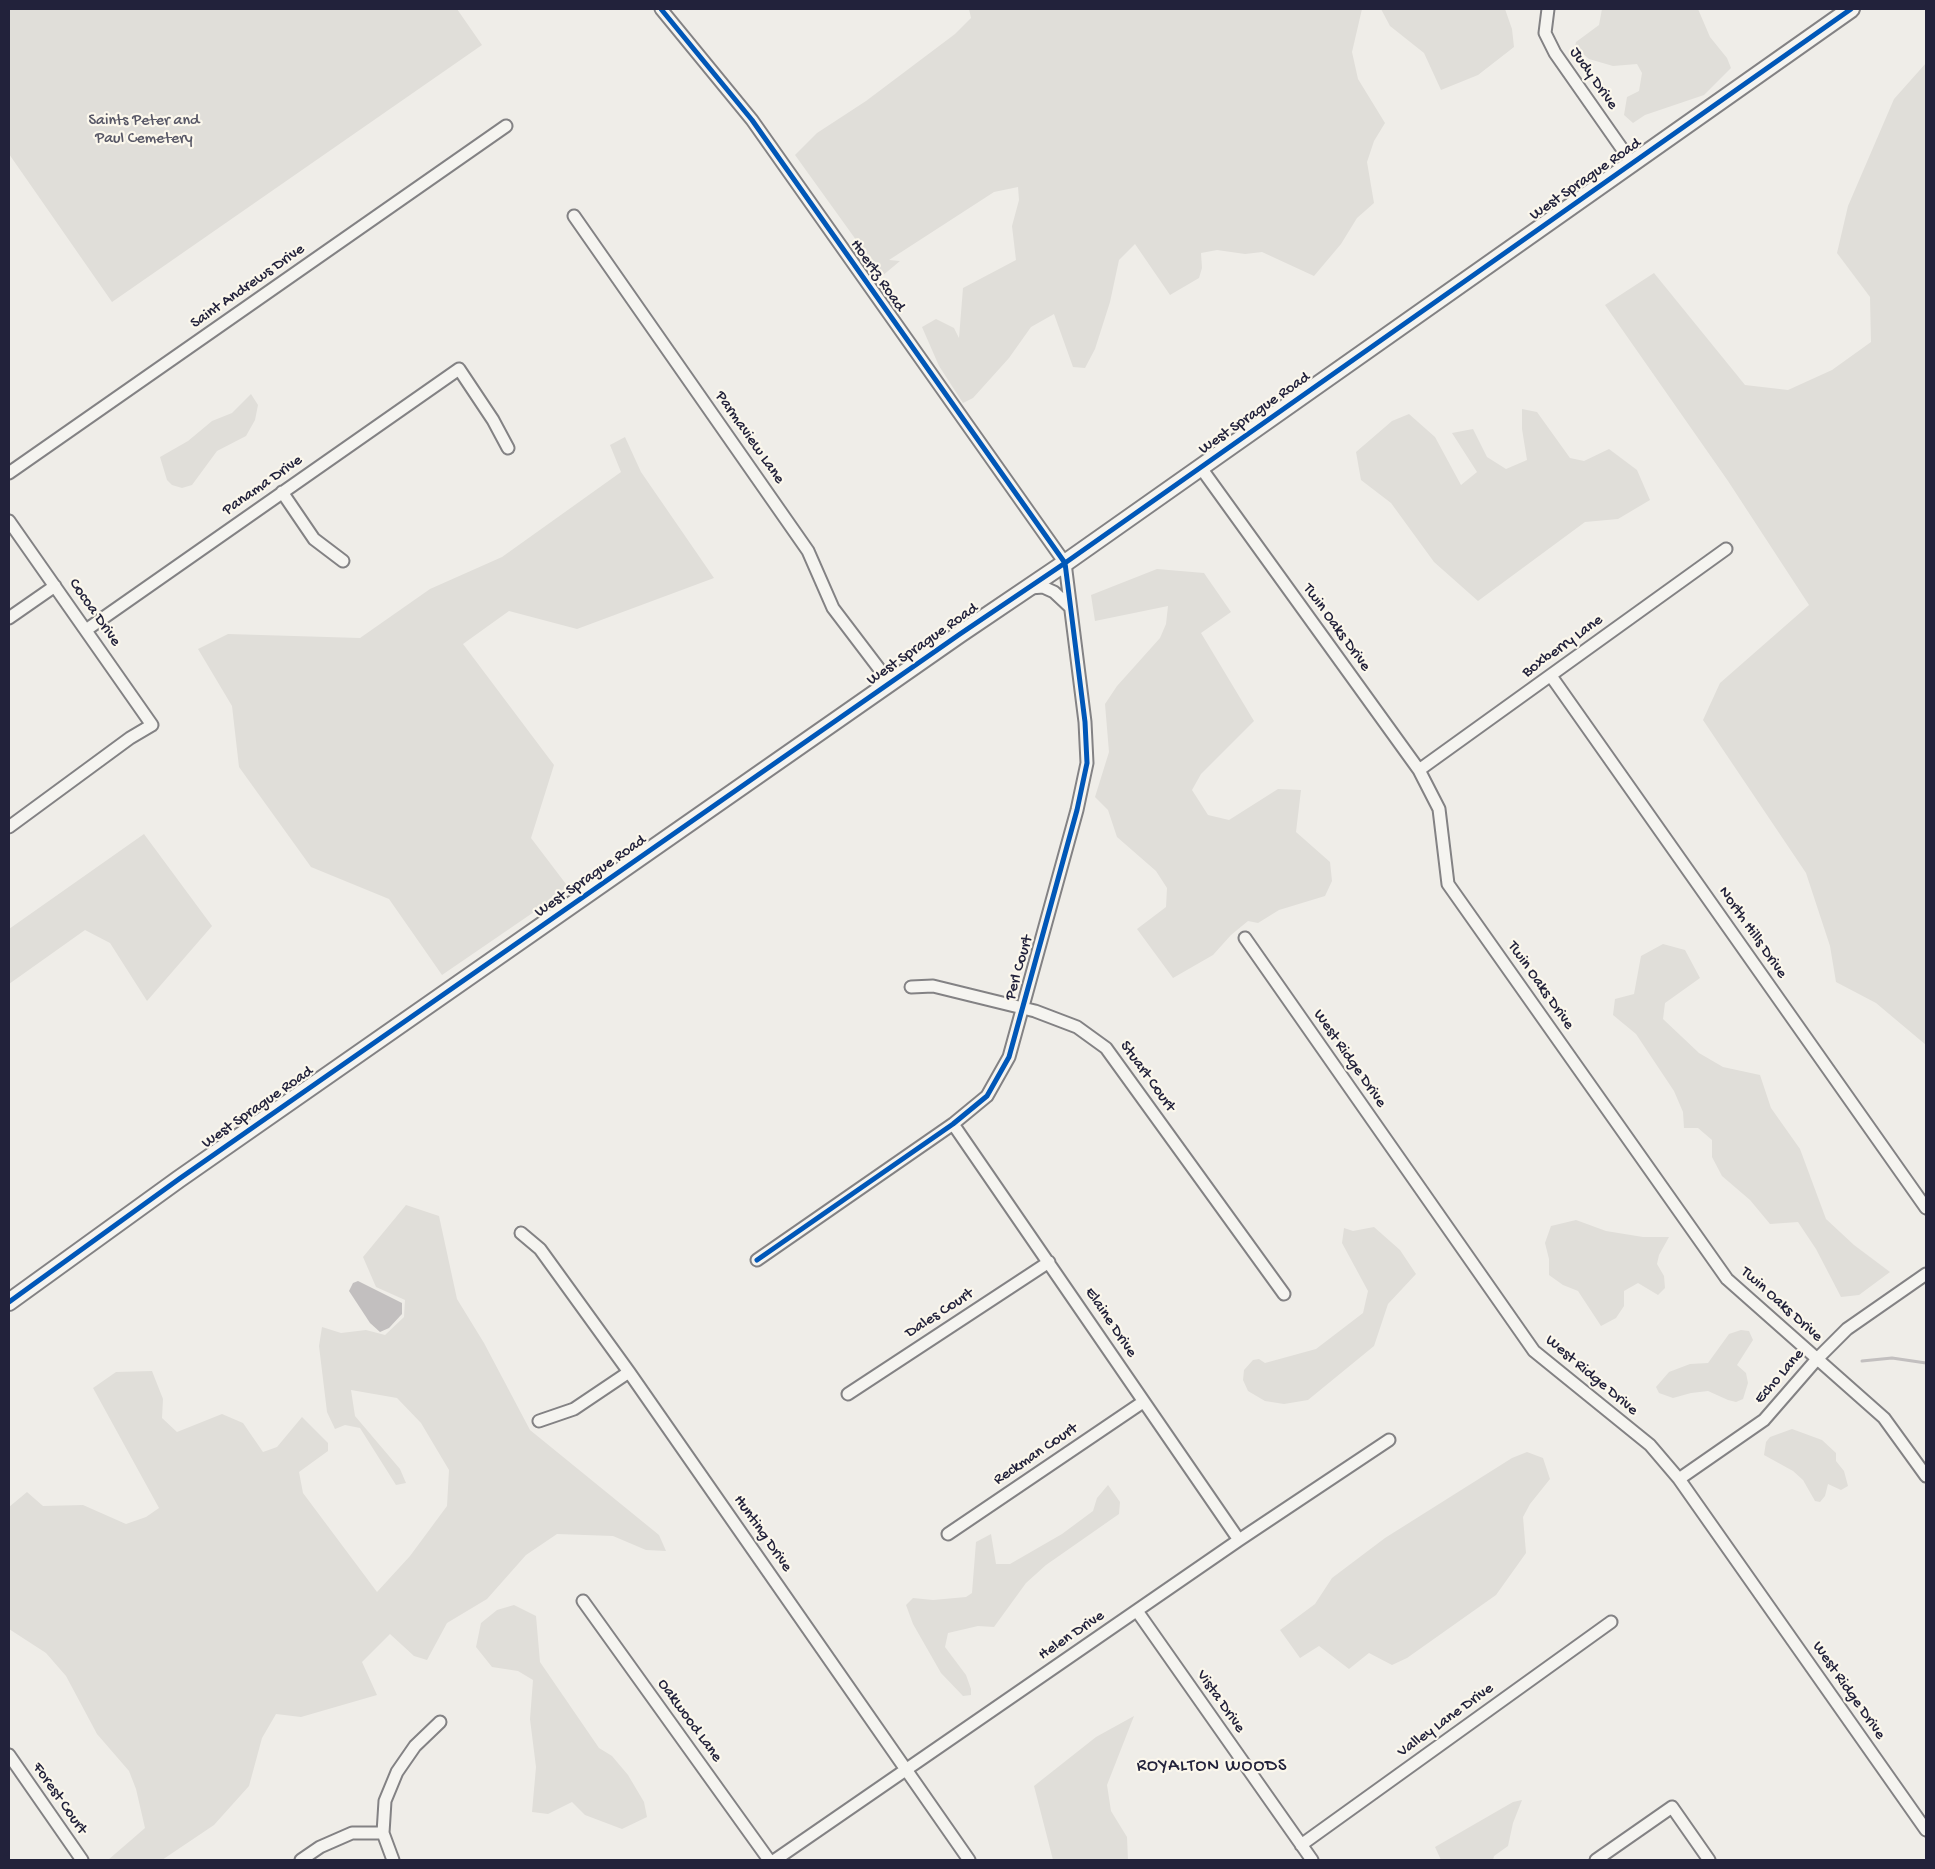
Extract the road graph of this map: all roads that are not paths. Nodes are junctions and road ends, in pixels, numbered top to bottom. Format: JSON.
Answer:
{"nodes":[{"id":1,"x":662,"y":9,"type":"edge"},
{"id":2,"x":1548,"y":9,"type":"edge"},
{"id":3,"x":1851,"y":9,"type":"edge"},
{"id":4,"x":506,"y":126,"type":"dead end"},
{"id":5,"x":1632,"y":163,"type":"junction"},
{"id":6,"x":574,"y":216,"type":"dead end"},
{"id":7,"x":508,"y":448,"type":"dead end"},
{"id":8,"x":1201,"y":468,"type":"junction"},
{"id":9,"x":9,"y":473,"type":"edge"},
{"id":10,"x":282,"y":492,"type":"junction"},
{"id":11,"x":9,"y":521,"type":"edge"},
{"id":12,"x":1726,"y":549,"type":"dead end"},
{"id":13,"x":343,"y":561,"type":"dead end"},
{"id":14,"x":1065,"y":564,"type":"junction"},
{"id":15,"x":55,"y":586,"type":"junction"},
{"id":16,"x":1029,"y":588,"type":"junction"},
{"id":17,"x":1070,"y":607,"type":"junction"},
{"id":18,"x":9,"y":618,"type":"edge"},
{"id":19,"x":86,"y":630,"type":"junction"},
{"id":20,"x":1552,"y":676,"type":"junction"},
{"id":21,"x":890,"y":683,"type":"junction"},
{"id":22,"x":1419,"y":770,"type":"junction"},
{"id":23,"x":9,"y":827,"type":"edge"},
{"id":24,"x":1245,"y":938,"type":"dead end"},
{"id":25,"x":911,"y":987,"type":"dead end"},
{"id":26,"x":1022,"y":1007,"type":"junction"},
{"id":27,"x":953,"y":1124,"type":"junction"},
{"id":28,"x":1926,"y":1208,"type":"edge"},
{"id":29,"x":521,"y":1233,"type":"dead end"},
{"id":30,"x":757,"y":1260,"type":"dead end"},
{"id":31,"x":1049,"y":1262,"type":"junction"},
{"id":32,"x":1926,"y":1274,"type":"edge"},
{"id":33,"x":1284,"y":1294,"type":"dead end"},
{"id":34,"x":9,"y":1302,"type":"edge"},
{"id":35,"x":1817,"y":1359,"type":"junction"},
{"id":36,"x":629,"y":1372,"type":"junction"},
{"id":37,"x":848,"y":1394,"type":"dead end"},
{"id":38,"x":1143,"y":1402,"type":"junction"},
{"id":39,"x":539,"y":1421,"type":"dead end"},
{"id":40,"x":1388,"y":1440,"type":"dead end"},
{"id":41,"x":1926,"y":1476,"type":"edge"},
{"id":42,"x":1679,"y":1479,"type":"junction"},
{"id":43,"x":948,"y":1534,"type":"dead end"},
{"id":44,"x":1239,"y":1540,"type":"junction"},
{"id":45,"x":583,"y":1602,"type":"dead end"},
{"id":46,"x":1137,"y":1611,"type":"junction"},
{"id":47,"x":1611,"y":1622,"type":"dead end"},
{"id":48,"x":440,"y":1722,"type":"dead end"},
{"id":49,"x":9,"y":1755,"type":"edge"},
{"id":50,"x":906,"y":1770,"type":"junction"},
{"id":51,"x":1926,"y":1830,"type":"edge"},
{"id":52,"x":383,"y":1833,"type":"junction"},
{"id":53,"x":1301,"y":1845,"type":"junction"},
{"id":54,"x":82,"y":1860,"type":"edge"},
{"id":55,"x":301,"y":1860,"type":"edge"},
{"id":56,"x":393,"y":1860,"type":"edge"},
{"id":57,"x":769,"y":1860,"type":"edge"},
{"id":58,"x":775,"y":1860,"type":"edge"},
{"id":59,"x":969,"y":1860,"type":"edge"},
{"id":60,"x":1312,"y":1860,"type":"edge"},
{"id":61,"x":1596,"y":1860,"type":"edge"},
{"id":62,"x":1709,"y":1860,"type":"edge"}],
"edges":[{"from":1,"to":14,"type":"street","name":"Hoertz Road"},
{"from":2,"to":5,"type":"street","name":"Judy Drive"},
{"from":3,"to":5,"type":"street","name":"West Sprague Road"},
{"from":4,"to":9,"type":"street","name":"Saint Andrews Drive"},
{"from":5,"to":8,"type":"street","name":"West Sprague Road"},
{"from":6,"to":21,"type":"street","name":"Parmaview Lane"},
{"from":7,"to":10,"type":"street","name":"Panama Drive"},
{"from":8,"to":14,"type":"street","name":"West Sprague Road"},
{"from":8,"to":22,"type":"street","name":"Twin Oaks Drive"},
{"from":10,"to":13,"type":"street"},
{"from":10,"to":19,"type":"street","name":"Panama Drive"},
{"from":11,"to":15,"type":"street","name":"Cocoa Drive"},
{"from":12,"to":20,"type":"street","name":"Boxberry Lane"},
{"from":14,"to":16,"type":"street","name":"West Sprague Road"},
{"from":14,"to":17,"type":"street","name":"Perl Court"},
{"from":15,"to":18,"type":"street"},
{"from":15,"to":19,"type":"street","name":"Cocoa Drive"},
{"from":16,"to":17,"type":"street"},
{"from":16,"to":21,"type":"street","name":"West Sprague Road"},
{"from":17,"to":26,"type":"street","name":"Perl Court"},
{"from":19,"to":23,"type":"street","name":"Cocoa Drive"},
{"from":20,"to":22,"type":"street","name":"Boxberry Lane"},
{"from":20,"to":28,"type":"street","name":"North Hills Drive"},
{"from":21,"to":34,"type":"street","name":"West Sprague Road"},
{"from":22,"to":35,"type":"street","name":"Twin Oaks Drive"},
{"from":24,"to":42,"type":"street","name":"West Ridge Drive"},
{"from":25,"to":26,"type":"street","name":"Stuart Court"},
{"from":26,"to":27,"type":"street","name":"Perl Court"},
{"from":26,"to":33,"type":"street","name":"Stuart Court"},
{"from":27,"to":30,"type":"street","name":"Perl Court"},
{"from":27,"to":31,"type":"street","name":"Elaine Drive"},
{"from":29,"to":36,"type":"street","name":"Hunting Drive"},
{"from":31,"to":37,"type":"street","name":"Dales Court"},
{"from":31,"to":38,"type":"street","name":"Elaine Drive"},
{"from":32,"to":35,"type":"street","name":"Echo Lane"},
{"from":35,"to":41,"type":"street","name":"Twin Oaks Drive"},
{"from":35,"to":42,"type":"street","name":"Echo Lane"},
{"from":36,"to":39,"type":"street"},
{"from":36,"to":50,"type":"street","name":"Hunting Drive"},
{"from":38,"to":43,"type":"street","name":"Reckman Court"},
{"from":38,"to":44,"type":"street","name":"Elaine Drive"},
{"from":40,"to":44,"type":"street","name":"Helen Drive"},
{"from":42,"to":51,"type":"street","name":"West Ridge Drive"},
{"from":44,"to":46,"type":"street","name":"Helen Drive"},
{"from":45,"to":57,"type":"street","name":"Oakwood Lane"},
{"from":46,"to":50,"type":"street","name":"Helen Drive"},
{"from":46,"to":53,"type":"street","name":"Vista Drive"},
{"from":47,"to":53,"type":"street","name":"Valley Lane Drive"},
{"from":48,"to":52,"type":"street"},
{"from":49,"to":54,"type":"street","name":"Forest Court"},
{"from":50,"to":58,"type":"street","name":"Helen Drive"},
{"from":50,"to":59,"type":"street","name":"Hunting Drive"},
{"from":52,"to":55,"type":"street"},
{"from":52,"to":56,"type":"street"},
{"from":53,"to":60,"type":"street","name":"Vista Drive"},
{"from":61,"to":62,"type":"street"}]}
